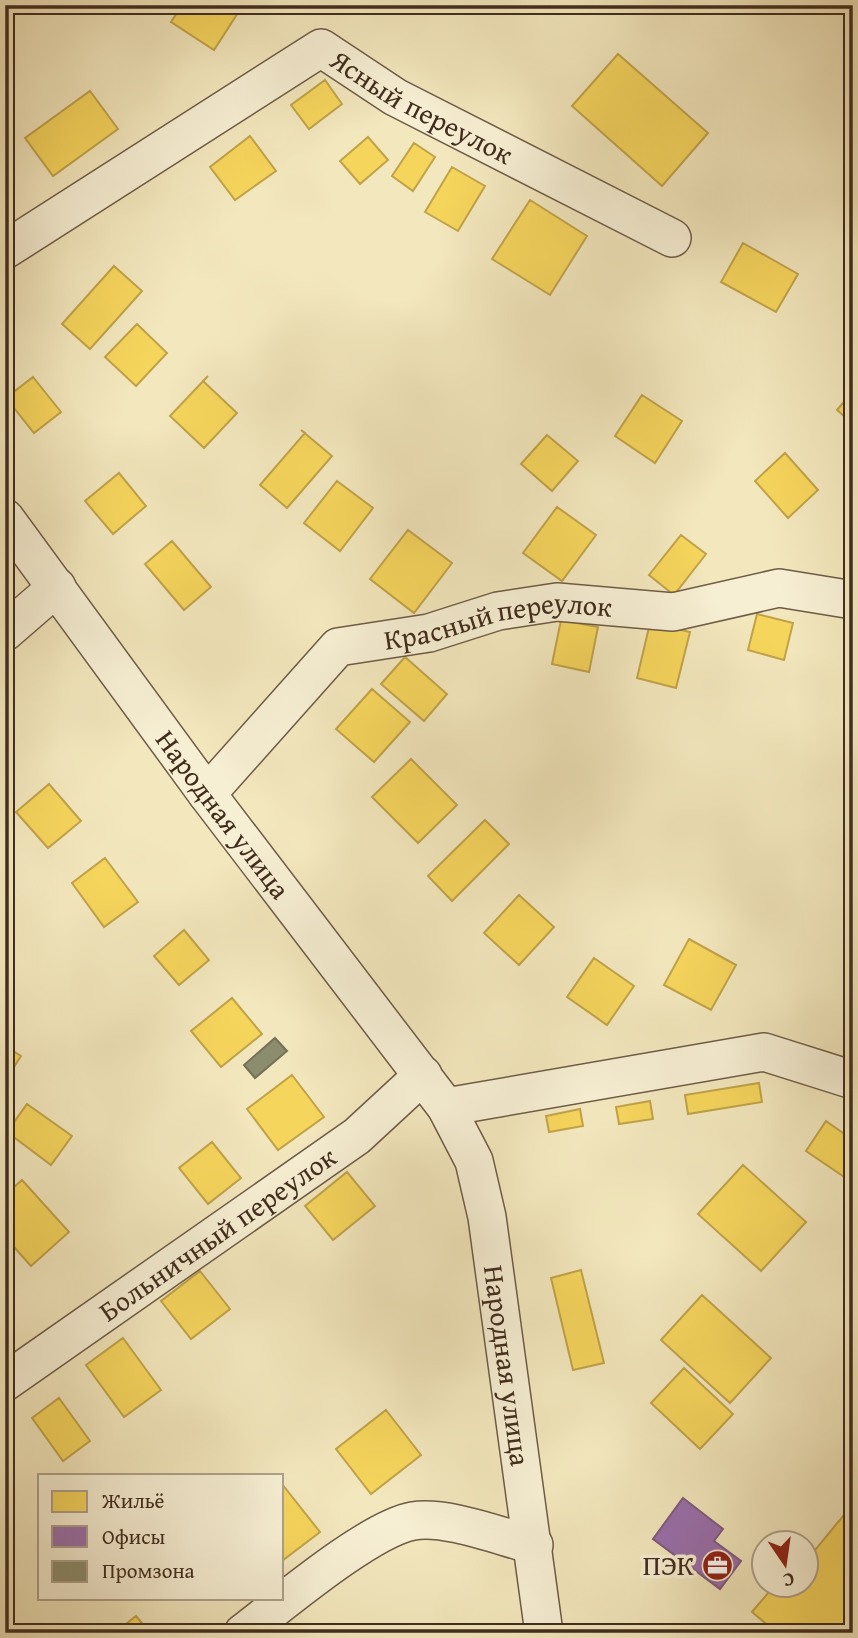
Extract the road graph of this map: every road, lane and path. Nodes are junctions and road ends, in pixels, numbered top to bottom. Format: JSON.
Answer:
{"nodes":[{"id":1,"x":672,"y":238,"type":"dead end"},
{"id":2,"x":5,"y":250,"type":"edge"},
{"id":3,"x":5,"y":518,"type":"edge"},
{"id":4,"x":57,"y":587,"type":"junction"},
{"id":5,"x":853,"y":600,"type":"edge"},
{"id":6,"x":5,"y":632,"type":"edge"},
{"id":7,"x":206,"y":794,"type":"junction"},
{"id":8,"x":423,"y":1076,"type":"junction"},
{"id":9,"x":853,"y":1080,"type":"edge"},
{"id":10,"x":446,"y":1107,"type":"junction"},
{"id":11,"x":5,"y":1382,"type":"edge"},
{"id":12,"x":534,"y":1545,"type":"junction"},
{"id":13,"x":243,"y":1633,"type":"edge"},
{"id":14,"x":544,"y":1633,"type":"edge"}],
"edges":[{"from":1,"to":2,"type":"street","name":"Ясный переулок"},
{"from":3,"to":4,"type":"street","name":"Народная улица"},
{"from":4,"to":6,"type":"street"},
{"from":4,"to":7,"type":"street","name":"Народная улица"},
{"from":5,"to":7,"type":"street","name":"Красный переулок"},
{"from":7,"to":8,"type":"street","name":"Народная улица"},
{"from":8,"to":10,"type":"street","name":"Народная улица"},
{"from":8,"to":11,"type":"street","name":"Больничный переулок"},
{"from":9,"to":10,"type":"street"},
{"from":10,"to":12,"type":"street","name":"Народная улица"},
{"from":12,"to":13,"type":"street"},
{"from":12,"to":14,"type":"street","name":"Народная улица"}]}
